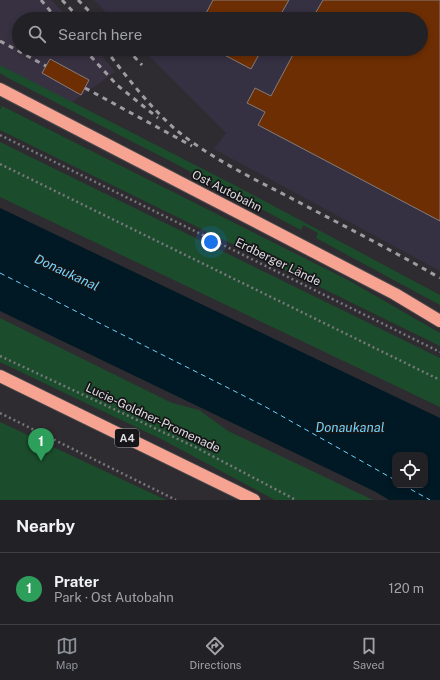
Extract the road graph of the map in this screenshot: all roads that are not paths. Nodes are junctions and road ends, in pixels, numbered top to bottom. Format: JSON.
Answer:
{"nodes":[{"id":1,"x":0,"y":80,"type":"edge"},
{"id":2,"x":0,"y":89,"type":"edge"},
{"id":3,"x":47,"y":112,"type":"junction"},
{"id":4,"x":440,"y":321,"type":"edge"},
{"id":5,"x":0,"y":376,"type":"edge"},
{"id":6,"x":254,"y":500,"type":"edge"}],
"edges":[{"from":1,"to":3,"type":"highway"},
{"from":2,"to":3,"type":"highway","name":"Ost Autobahn"},
{"from":3,"to":4,"type":"highway","name":"Ost Autobahn"},
{"from":5,"to":6,"type":"highway","number":"A4"}]}
